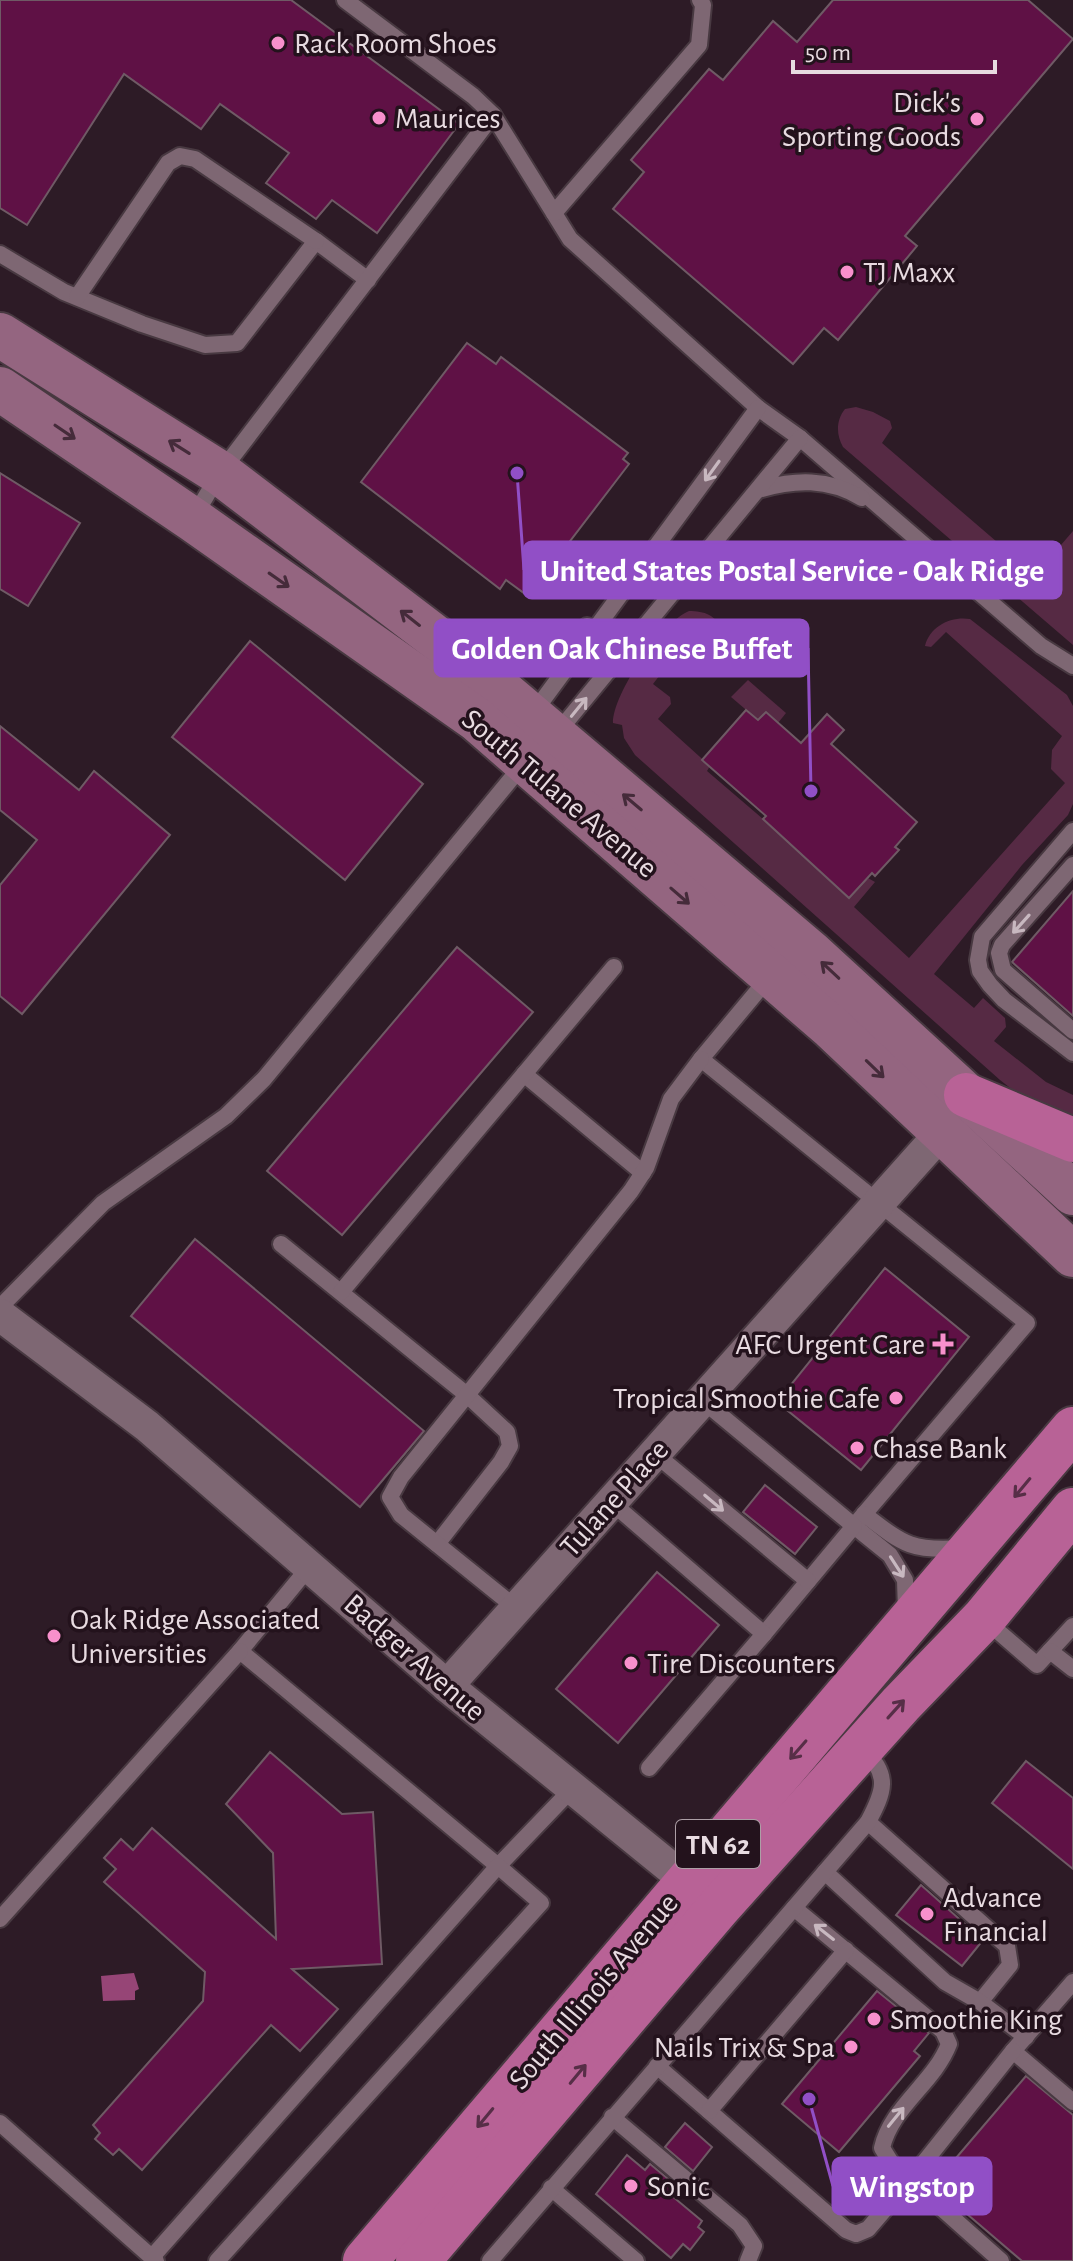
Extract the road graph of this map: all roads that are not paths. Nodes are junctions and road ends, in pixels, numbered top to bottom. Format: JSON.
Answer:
{"nodes":[{"id":1,"x":345,"y":0,"type":"edge"},
{"id":2,"x":700,"y":0,"type":"edge"},
{"id":3,"x":493,"y":115,"type":"junction"},
{"id":4,"x":554,"y":213,"type":"junction"},
{"id":5,"x":316,"y":241,"type":"junction"},
{"id":6,"x":0,"y":254,"type":"edge"},
{"id":7,"x":368,"y":280,"type":"junction"},
{"id":8,"x":77,"y":297,"type":"junction"},
{"id":9,"x":0,"y":335,"type":"edge"},
{"id":10,"x":0,"y":389,"type":"edge"},
{"id":11,"x":758,"y":408,"type":"junction"},
{"id":12,"x":800,"y":438,"type":"junction"},
{"id":13,"x":220,"y":473,"type":"junction"},
{"id":14,"x":756,"y":491,"type":"junction"},
{"id":15,"x":887,"y":513,"type":"junction"},
{"id":16,"x":192,"y":519,"type":"junction"},
{"id":17,"x":627,"y":585,"type":"junction"},
{"id":18,"x":446,"y":645,"type":"junction"},
{"id":19,"x":1073,"y":666,"type":"edge"},
{"id":20,"x":535,"y":742,"type":"junction"},
{"id":21,"x":1073,"y":831,"type":"edge"},
{"id":22,"x":1073,"y":865,"type":"edge"},
{"id":23,"x":614,"y":967,"type":"dead end"},
{"id":24,"x":771,"y":975,"type":"junction"},
{"id":25,"x":1073,"y":1031,"type":"edge"},
{"id":26,"x":1073,"y":1053,"type":"edge"},
{"id":27,"x":701,"y":1059,"type":"junction"},
{"id":28,"x":524,"y":1074,"type":"junction"},
{"id":29,"x":966,"y":1095,"type":"junction"},
{"id":30,"x":942,"y":1132,"type":"junction"},
{"id":31,"x":1073,"y":1140,"type":"edge"},
{"id":32,"x":643,"y":1173,"type":"junction"},
{"id":33,"x":1073,"y":1193,"type":"edge"},
{"id":34,"x":878,"y":1203,"type":"junction"},
{"id":35,"x":281,"y":1244,"type":"dead end"},
{"id":36,"x":1073,"y":1255,"type":"edge"},
{"id":37,"x":341,"y":1292,"type":"junction"},
{"id":38,"x":0,"y":1307,"type":"edge"},
{"id":39,"x":0,"y":1315,"type":"edge"},
{"id":40,"x":467,"y":1395,"type":"junction"},
{"id":41,"x":702,"y":1400,"type":"junction"},
{"id":42,"x":1073,"y":1429,"type":"edge"},
{"id":43,"x":654,"y":1453,"type":"junction"},
{"id":44,"x":611,"y":1502,"type":"junction"},
{"id":45,"x":1073,"y":1510,"type":"edge"},
{"id":46,"x":859,"y":1520,"type":"junction"},
{"id":47,"x":1073,"y":1521,"type":"edge"},
{"id":48,"x":437,"y":1544,"type":"junction"},
{"id":49,"x":972,"y":1547,"type":"junction"},
{"id":50,"x":1034,"y":1556,"type":"junction"},
{"id":51,"x":310,"y":1566,"type":"junction"},
{"id":52,"x":808,"y":1581,"type":"junction"},
{"id":53,"x":516,"y":1608,"type":"junction"},
{"id":54,"x":984,"y":1618,"type":"junction"},
{"id":55,"x":906,"y":1624,"type":"junction"},
{"id":56,"x":1073,"y":1626,"type":"edge"},
{"id":57,"x":764,"y":1634,"type":"junction"},
{"id":58,"x":240,"y":1651,"type":"junction"},
{"id":59,"x":1050,"y":1651,"type":"junction"},
{"id":60,"x":1073,"y":1669,"type":"edge"},
{"id":61,"x":447,"y":1686,"type":"junction"},
{"id":62,"x":844,"y":1732,"type":"junction"},
{"id":63,"x":649,"y":1768,"type":"dead end"},
{"id":64,"x":572,"y":1789,"type":"junction"},
{"id":65,"x":868,"y":1822,"type":"junction"},
{"id":66,"x":498,"y":1866,"type":"junction"},
{"id":67,"x":825,"y":1872,"type":"junction"},
{"id":68,"x":703,"y":1894,"type":"junction"},
{"id":69,"x":794,"y":1908,"type":"junction"},
{"id":70,"x":0,"y":1919,"type":"edge"},
{"id":71,"x":846,"y":1950,"type":"junction"},
{"id":72,"x":1069,"y":1994,"type":"edge"},
{"id":73,"x":980,"y":2002,"type":"junction"},
{"id":74,"x":1026,"y":2037,"type":"junction"},
{"id":75,"x":1013,"y":2051,"type":"junction"},
{"id":76,"x":657,"y":2066,"type":"junction"},
{"id":77,"x":1073,"y":2102,"type":"edge"},
{"id":78,"x":709,"y":2111,"type":"junction"},
{"id":79,"x":612,"y":2117,"type":"junction"},
{"id":80,"x":0,"y":2123,"type":"edge"},
{"id":81,"x":910,"y":2180,"type":"junction"},
{"id":82,"x":551,"y":2188,"type":"junction"},
{"id":83,"x":154,"y":2259,"type":"edge"},
{"id":84,"x":217,"y":2261,"type":"edge"},
{"id":85,"x":365,"y":2261,"type":"edge"},
{"id":86,"x":418,"y":2261,"type":"edge"},
{"id":87,"x":490,"y":2261,"type":"edge"},
{"id":88,"x":636,"y":2261,"type":"edge"},
{"id":89,"x":748,"y":2261,"type":"edge"},
{"id":90,"x":1001,"y":2261,"type":"edge"}],
"edges":[{"from":1,"to":3,"type":"lane"},
{"from":2,"to":4,"type":"lane"},
{"from":3,"to":4,"type":"lane"},
{"from":3,"to":7,"type":"lane"},
{"from":4,"to":11,"type":"lane"},
{"from":5,"to":7,"type":"lane"},
{"from":5,"to":8,"type":"lane"},
{"from":5,"to":8,"type":"lane"},
{"from":6,"to":8,"type":"lane"},
{"from":7,"to":13,"type":"lane"},
{"from":13,"to":9,"type":"main road","name":"South Tulane Avenue","one_way":true},
{"from":10,"to":16,"type":"main road","name":"South Tulane Avenue","one_way":true},
{"from":11,"to":12,"type":"lane"},
{"from":11,"to":17,"type":"lane","one_way":true},
{"from":12,"to":14,"type":"lane"},
{"from":12,"to":15,"type":"lane"},
{"from":13,"to":16,"type":"lane"},
{"from":18,"to":13,"type":"main road","name":"South Tulane Avenue","one_way":true},
{"from":14,"to":15,"type":"lane"},
{"from":20,"to":14,"type":"lane","one_way":true},
{"from":15,"to":19,"type":"lane"},
{"from":16,"to":20,"type":"main road","name":"South Tulane Avenue","one_way":true},
{"from":17,"to":18,"type":"lane"},
{"from":17,"to":20,"type":"lane"},
{"from":18,"to":20,"type":"main road","name":"South Tulane Avenue"},
{"from":20,"to":24,"type":"main road","name":"South Tulane Avenue","one_way":true},
{"from":29,"to":20,"type":"main road","name":"South Tulane Avenue","one_way":true},
{"from":20,"to":38,"type":"lane"},
{"from":21,"to":26,"type":"lane"},
{"from":22,"to":25,"type":"lane","one_way":true},
{"from":23,"to":28,"type":"lane"},
{"from":24,"to":27,"type":"lane"},
{"from":24,"to":30,"type":"main road","name":"South Tulane Avenue","one_way":true},
{"from":27,"to":32,"type":"lane"},
{"from":27,"to":34,"type":"lane"},
{"from":28,"to":32,"type":"lane"},
{"from":28,"to":37,"type":"lane"},
{"from":29,"to":31,"type":"highway"},
{"from":29,"to":33,"type":"main road","name":"South Tulane Avenue"},
{"from":30,"to":34,"type":"street","name":"Tulane Place"},
{"from":30,"to":36,"type":"main road","name":"South Tulane Avenue"},
{"from":32,"to":40,"type":"lane"},
{"from":34,"to":41,"type":"street","name":"Tulane Place"},
{"from":34,"to":46,"type":"lane"},
{"from":35,"to":37,"type":"lane"},
{"from":37,"to":40,"type":"lane"},
{"from":39,"to":51,"type":"street","name":"Badger Avenue"},
{"from":40,"to":48,"type":"lane"},
{"from":40,"to":48,"type":"lane"},
{"from":41,"to":43,"type":"street","name":"Tulane Place"},
{"from":41,"to":46,"type":"lane"},
{"from":42,"to":49,"type":"highway","name":"South Illinois Avenue","number":"TN 62","one_way":true},
{"from":43,"to":44,"type":"street","name":"Tulane Place"},
{"from":43,"to":52,"type":"lane","one_way":true},
{"from":44,"to":53,"type":"street","name":"Tulane Place"},
{"from":44,"to":57,"type":"lane"},
{"from":45,"to":50,"type":"highway","name":"South Illinois Avenue","number":"TN 62"},
{"from":46,"to":49,"type":"lane"},
{"from":46,"to":52,"type":"lane"},
{"from":46,"to":55,"type":"lane","one_way":true},
{"from":47,"to":50,"type":"highway"},
{"from":48,"to":53,"type":"lane"},
{"from":49,"to":55,"type":"highway","name":"South Illinois Avenue","number":"TN 62"},
{"from":50,"to":54,"type":"highway","name":"South Illinois Avenue","number":"TN 62"},
{"from":51,"to":58,"type":"lane"},
{"from":51,"to":61,"type":"street","name":"Badger Avenue"},
{"from":52,"to":57,"type":"lane"},
{"from":53,"to":61,"type":"street","name":"Tulane Place"},
{"from":54,"to":59,"type":"lane"},
{"from":62,"to":54,"type":"highway","name":"South Illinois Avenue","number":"TN 62","one_way":true},
{"from":55,"to":62,"type":"highway","name":"South Illinois Avenue","number":"TN 62","one_way":true},
{"from":56,"to":59,"type":"lane"},
{"from":57,"to":63,"type":"lane"},
{"from":58,"to":66,"type":"lane"},
{"from":58,"to":70,"type":"lane"},
{"from":59,"to":60,"type":"lane"},
{"from":61,"to":64,"type":"street","name":"Badger Avenue"},
{"from":62,"to":65,"type":"lane"},
{"from":62,"to":68,"type":"highway","name":"South Illinois Avenue","number":"TN 62"},
{"from":64,"to":66,"type":"lane"},
{"from":64,"to":68,"type":"street","name":"Badger Avenue"},
{"from":65,"to":67,"type":"lane"},
{"from":65,"to":73,"type":"lane"},
{"from":66,"to":83,"type":"lane"},
{"from":66,"to":84,"type":"lane"},
{"from":67,"to":69,"type":"lane"},
{"from":67,"to":73,"type":"lane"},
{"from":68,"to":85,"type":"highway","name":"South Illinois Avenue","number":"TN 62","one_way":true},
{"from":86,"to":68,"type":"highway","name":"South Illinois Avenue","number":"TN 62","one_way":true},
{"from":71,"to":69,"type":"lane","one_way":true},
{"from":69,"to":76,"type":"lane"},
{"from":71,"to":78,"type":"lane"},
{"from":81,"to":71,"type":"lane","one_way":true},
{"from":72,"to":74,"type":"lane"},
{"from":73,"to":74,"type":"lane"},
{"from":74,"to":75,"type":"lane"},
{"from":75,"to":77,"type":"lane"},
{"from":75,"to":81,"type":"lane"},
{"from":76,"to":78,"type":"lane"},
{"from":76,"to":79,"type":"lane"},
{"from":78,"to":81,"type":"lane"},
{"from":79,"to":82,"type":"lane"},
{"from":79,"to":89,"type":"lane"},
{"from":80,"to":83,"type":"lane"},
{"from":81,"to":90,"type":"lane"},
{"from":82,"to":87,"type":"lane"},
{"from":82,"to":88,"type":"lane"}]}
